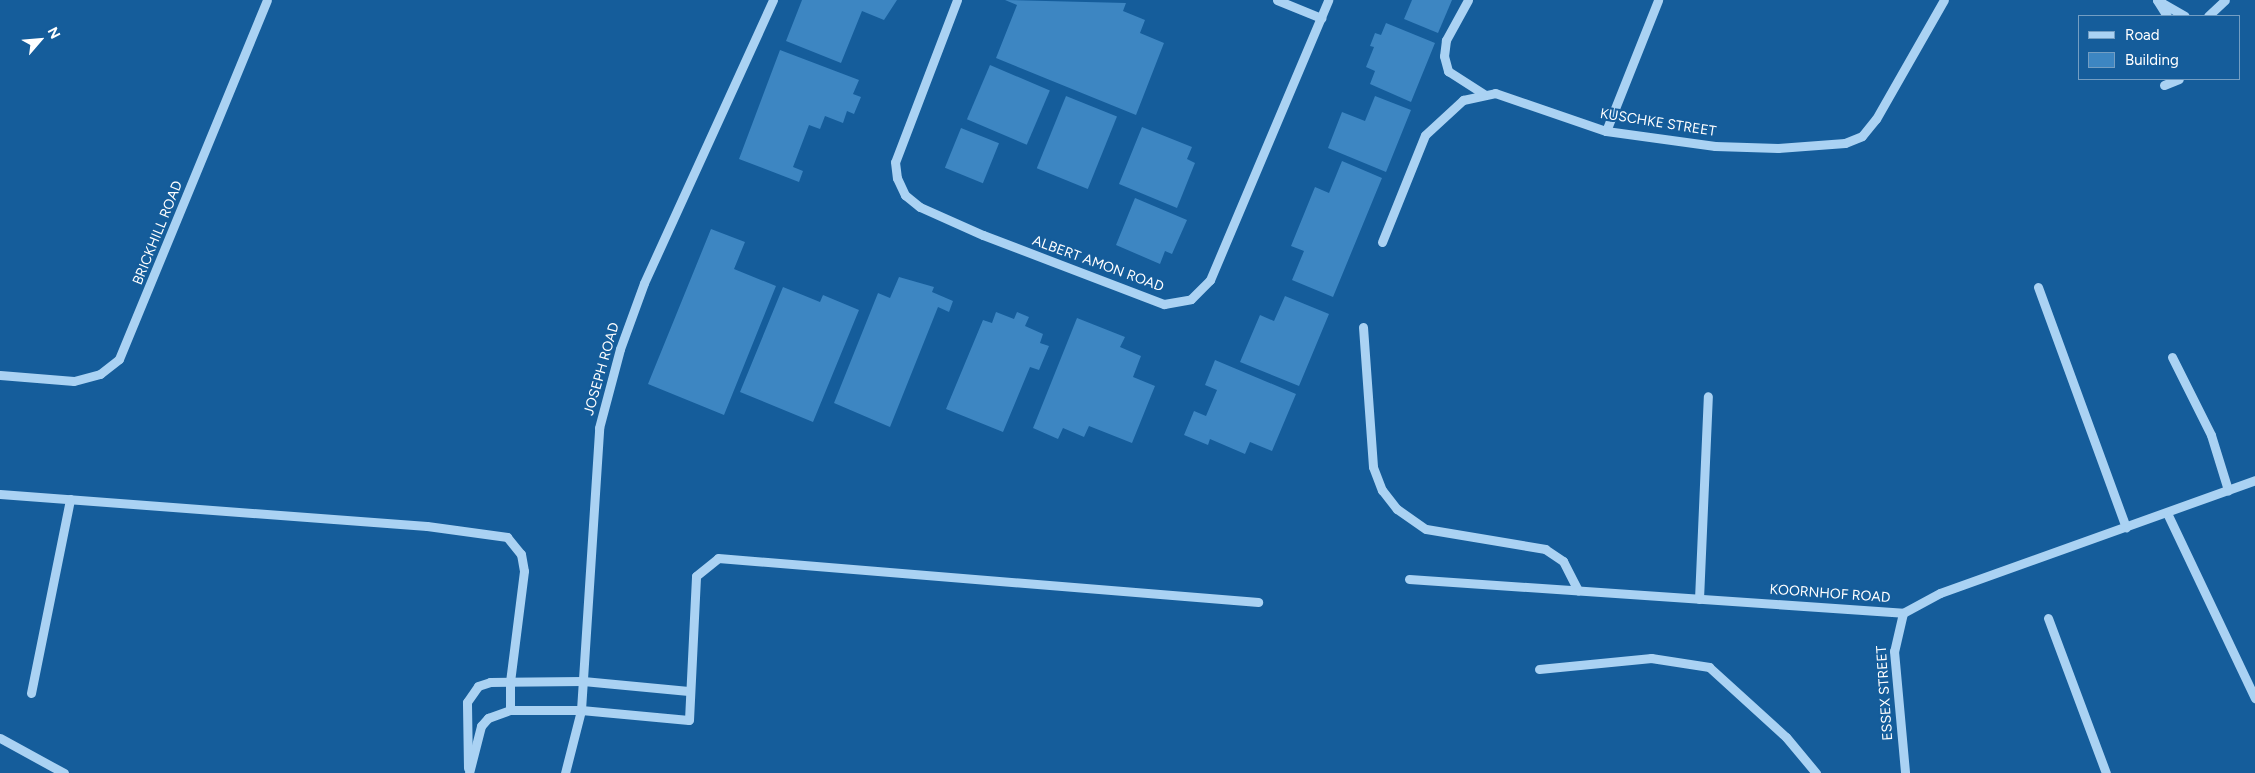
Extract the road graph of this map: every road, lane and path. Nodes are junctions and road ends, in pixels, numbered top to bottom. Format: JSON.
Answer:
{"nodes":[{"id":1,"x":267,"y":0,"type":"edge"},
{"id":2,"x":774,"y":0,"type":"edge"},
{"id":3,"x":957,"y":0,"type":"edge"},
{"id":4,"x":1277,"y":0,"type":"edge"},
{"id":5,"x":1328,"y":0,"type":"edge"},
{"id":6,"x":1468,"y":0,"type":"edge"},
{"id":7,"x":1658,"y":0,"type":"edge"},
{"id":8,"x":1944,"y":0,"type":"edge"},
{"id":9,"x":2157,"y":0,"type":"edge"},
{"id":10,"x":2225,"y":0,"type":"edge"},
{"id":11,"x":2166,"y":15,"type":"edge"},
{"id":12,"x":2184,"y":15,"type":"edge"},
{"id":13,"x":2209,"y":15,"type":"edge"},
{"id":14,"x":1321,"y":18,"type":"junction"},
{"id":15,"x":2176,"y":80,"type":"edge"},
{"id":16,"x":2164,"y":85,"type":"dead end"},
{"id":17,"x":1484,"y":94,"type":"junction"},
{"id":18,"x":1606,"y":131,"type":"junction"},
{"id":19,"x":1382,"y":242,"type":"dead end"},
{"id":20,"x":2038,"y":287,"type":"dead end"},
{"id":21,"x":1363,"y":328,"type":"dead end"},
{"id":22,"x":2172,"y":357,"type":"dead end"},
{"id":23,"x":0,"y":375,"type":"edge"},
{"id":24,"x":1708,"y":396,"type":"dead end"},
{"id":25,"x":2255,"y":480,"type":"edge"},
{"id":26,"x":2228,"y":490,"type":"junction"},
{"id":27,"x":0,"y":494,"type":"edge"},
{"id":28,"x":70,"y":499,"type":"junction"},
{"id":29,"x":2168,"y":513,"type":"junction"},
{"id":30,"x":2126,"y":527,"type":"junction"},
{"id":31,"x":1409,"y":579,"type":"dead end"},
{"id":32,"x":1578,"y":590,"type":"junction"},
{"id":33,"x":1699,"y":599,"type":"junction"},
{"id":34,"x":1258,"y":602,"type":"dead end"},
{"id":35,"x":1903,"y":613,"type":"junction"},
{"id":36,"x":2048,"y":618,"type":"dead end"},
{"id":37,"x":1539,"y":669,"type":"dead end"},
{"id":38,"x":583,"y":681,"type":"junction"},
{"id":39,"x":510,"y":682,"type":"junction"},
{"id":40,"x":689,"y":691,"type":"junction"},
{"id":41,"x":31,"y":693,"type":"dead end"},
{"id":42,"x":2255,"y":698,"type":"edge"},
{"id":43,"x":510,"y":710,"type":"junction"},
{"id":44,"x":581,"y":710,"type":"junction"},
{"id":45,"x":0,"y":738,"type":"edge"},
{"id":46,"x":64,"y":773,"type":"edge"},
{"id":47,"x":468,"y":773,"type":"edge"},
{"id":48,"x":565,"y":773,"type":"edge"},
{"id":49,"x":1816,"y":773,"type":"edge"},
{"id":50,"x":1905,"y":773,"type":"edge"},
{"id":51,"x":2106,"y":773,"type":"edge"}],
"edges":[{"from":1,"to":23,"type":"street","name":"BRICKHILL ROAD"},
{"from":2,"to":38,"type":"street","name":"JOSEPH ROAD"},
{"from":3,"to":14,"type":"street","name":"ALBERT AMON ROAD"},
{"from":4,"to":14,"type":"street"},
{"from":5,"to":14,"type":"street","name":"ALBERT AMON ROAD"},
{"from":6,"to":17,"type":"street"},
{"from":7,"to":18,"type":"street"},
{"from":8,"to":18,"type":"street","name":"KUSCHKE STREET"},
{"from":9,"to":11,"type":"street"},
{"from":9,"to":12,"type":"street"},
{"from":10,"to":13,"type":"street"},
{"from":15,"to":16,"type":"street"},
{"from":17,"to":18,"type":"street","name":"KUSCHKE STREET"},
{"from":17,"to":19,"type":"street"},
{"from":20,"to":30,"type":"street"},
{"from":21,"to":32,"type":"street"},
{"from":22,"to":26,"type":"street"},
{"from":24,"to":33,"type":"street"},
{"from":25,"to":26,"type":"street","name":"KOORNHOF ROAD"},
{"from":26,"to":29,"type":"street","name":"KOORNHOF ROAD"},
{"from":27,"to":28,"type":"street"},
{"from":28,"to":39,"type":"street"},
{"from":28,"to":41,"type":"street"},
{"from":29,"to":30,"type":"street","name":"KOORNHOF ROAD"},
{"from":29,"to":42,"type":"street"},
{"from":30,"to":35,"type":"street","name":"KOORNHOF ROAD"},
{"from":31,"to":32,"type":"street","name":"KOORNHOF ROAD"},
{"from":32,"to":33,"type":"street","name":"KOORNHOF ROAD"},
{"from":33,"to":35,"type":"street","name":"KOORNHOF ROAD"},
{"from":34,"to":40,"type":"street"},
{"from":35,"to":50,"type":"street","name":"ESSEX STREET"},
{"from":36,"to":51,"type":"street"},
{"from":37,"to":49,"type":"street"},
{"from":38,"to":39,"type":"street"},
{"from":38,"to":40,"type":"street"},
{"from":38,"to":44,"type":"street","name":"JOSEPH ROAD"},
{"from":39,"to":43,"type":"street"},
{"from":39,"to":47,"type":"street"},
{"from":40,"to":44,"type":"street"},
{"from":43,"to":44,"type":"street"},
{"from":43,"to":47,"type":"street"},
{"from":44,"to":48,"type":"street","name":"JOSEPH ROAD"},
{"from":45,"to":46,"type":"street"}]}
